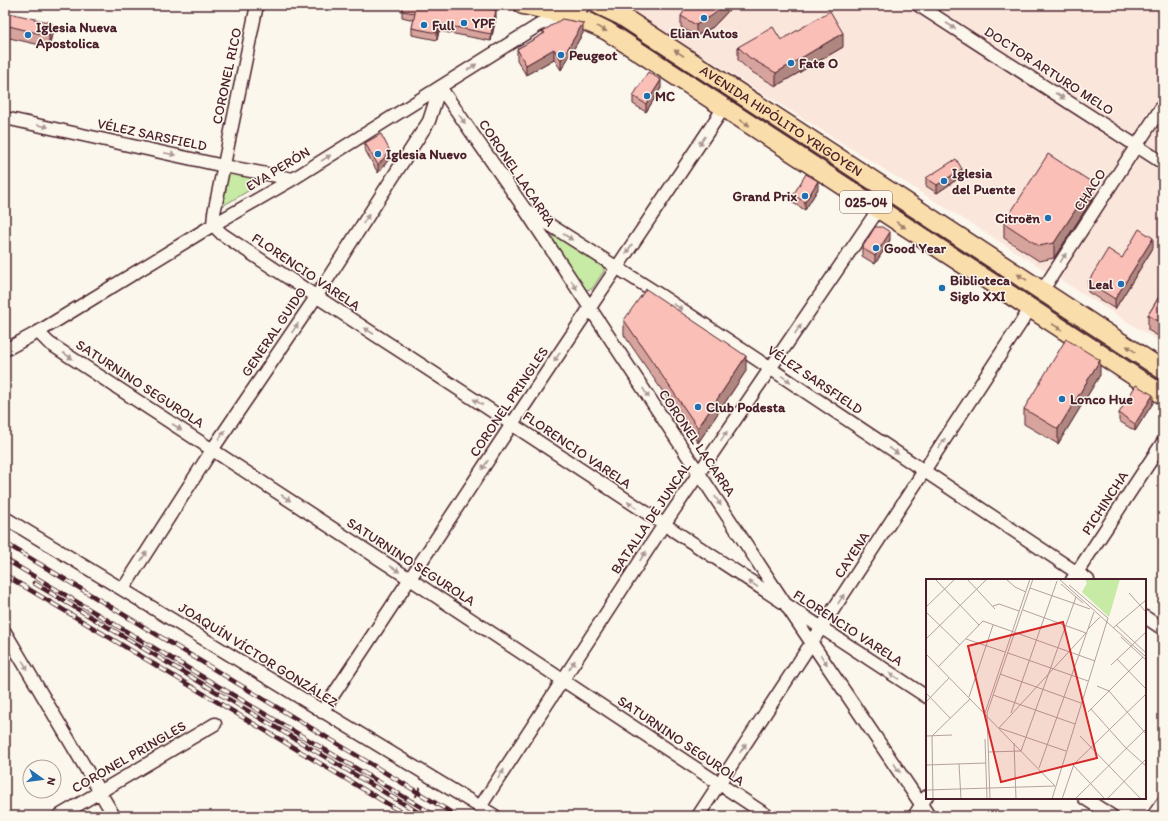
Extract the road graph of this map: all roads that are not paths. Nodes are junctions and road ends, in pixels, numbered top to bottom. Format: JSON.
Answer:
{"nodes":[{"id":1,"x":257,"y":5,"type":"edge"},
{"id":2,"x":522,"y":5,"type":"edge"},
{"id":3,"x":583,"y":5,"type":"edge"},
{"id":4,"x":599,"y":5,"type":"edge"},
{"id":5,"x":918,"y":5,"type":"edge"},
{"id":6,"x":566,"y":14,"type":"junction"},
{"id":7,"x":440,"y":87,"type":"junction"},
{"id":8,"x":1163,"y":105,"type":"edge"},
{"id":9,"x":723,"y":109,"type":"junction"},
{"id":10,"x":5,"y":118,"type":"edge"},
{"id":11,"x":1137,"y":146,"type":"junction"},
{"id":12,"x":1163,"y":163,"type":"edge"},
{"id":13,"x":224,"y":166,"type":"junction"},
{"id":14,"x":293,"y":179,"type":"junction"},
{"id":15,"x":524,"y":208,"type":"junction"},
{"id":16,"x":878,"y":210,"type":"junction"},
{"id":17,"x":213,"y":225,"type":"junction"},
{"id":18,"x":616,"y":267,"type":"junction"},
{"id":19,"x":1042,"y":290,"type":"junction"},
{"id":20,"x":316,"y":297,"type":"junction"},
{"id":21,"x":590,"y":308,"type":"junction"},
{"id":22,"x":1030,"y":309,"type":"junction"},
{"id":23,"x":38,"y":332,"type":"junction"},
{"id":24,"x":5,"y":350,"type":"edge"},
{"id":25,"x":771,"y":368,"type":"junction"},
{"id":26,"x":1163,"y":370,"type":"edge"},
{"id":27,"x":1163,"y":395,"type":"edge"},
{"id":28,"x":512,"y":424,"type":"junction"},
{"id":29,"x":1163,"y":442,"type":"edge"},
{"id":30,"x":212,"y":450,"type":"junction"},
{"id":31,"x":924,"y":470,"type":"junction"},
{"id":32,"x":699,"y":473,"type":"junction"},
{"id":33,"x":5,"y":518,"type":"edge"},
{"id":34,"x":663,"y":526,"type":"junction"},
{"id":35,"x":1074,"y":576,"type":"edge"},
{"id":36,"x":410,"y":579,"type":"junction"},
{"id":37,"x":1084,"y":579,"type":"edge"},
{"id":38,"x":123,"y":589,"type":"junction"},
{"id":39,"x":786,"y":605,"type":"junction"},
{"id":40,"x":1146,"y":618,"type":"edge"},
{"id":41,"x":822,"y":629,"type":"junction"},
{"id":42,"x":1163,"y":629,"type":"edge"},
{"id":43,"x":5,"y":632,"type":"edge"},
{"id":44,"x":812,"y":644,"type":"junction"},
{"id":45,"x":562,"y":680,"type":"junction"},
{"id":46,"x":926,"y":696,"type":"edge"},
{"id":47,"x":322,"y":712,"type":"junction"},
{"id":48,"x":215,"y":724,"type":"dead end"},
{"id":49,"x":719,"y":784,"type":"junction"},
{"id":50,"x":100,"y":792,"type":"junction"},
{"id":51,"x":1086,"y":799,"type":"edge"},
{"id":52,"x":924,"y":800,"type":"edge"},
{"id":53,"x":1163,"y":802,"type":"edge"},
{"id":54,"x":480,"y":807,"type":"junction"},
{"id":55,"x":59,"y":816,"type":"edge"},
{"id":56,"x":114,"y":816,"type":"edge"},
{"id":57,"x":495,"y":816,"type":"edge"},
{"id":58,"x":698,"y":816,"type":"edge"},
{"id":59,"x":768,"y":816,"type":"edge"},
{"id":60,"x":914,"y":816,"type":"edge"},
{"id":61,"x":929,"y":816,"type":"edge"},
{"id":62,"x":1112,"y":816,"type":"edge"},
{"id":63,"x":1153,"y":816,"type":"edge"}],
"edges":[{"from":1,"to":13,"type":"street","name":"CORONEL RICO"},
{"from":2,"to":6,"type":"main road","name":"AVENIDA HIPÓLITO YRIGOYEN","number":"025-04"},
{"from":3,"to":6,"type":"street"},
{"from":19,"to":4,"type":"main road","name":"AVENIDA HIPÓLITO YRIGOYEN","number":"025-04","one_way":true},
{"from":5,"to":11,"type":"street","name":"DOCTOR ARTURO MELO","one_way":true},
{"from":7,"to":6,"type":"street","name":"EVA PERÓN","one_way":true},
{"from":6,"to":9,"type":"main road","name":"AVENIDA HIPÓLITO YRIGOYEN","number":"025-04","one_way":true},
{"from":14,"to":7,"type":"street","name":"EVA PERÓN","one_way":true},
{"from":7,"to":15,"type":"street","name":"CORONEL LACARRA","one_way":true},
{"from":20,"to":7,"type":"street","name":"GENERAL GUIDO","one_way":true},
{"from":8,"to":11,"type":"street","name":"CHACO"},
{"from":9,"to":16,"type":"main road","name":"AVENIDA HIPÓLITO YRIGOYEN","number":"025-04","one_way":true},
{"from":9,"to":18,"type":"street","name":"CORONEL PRINGLES","one_way":true},
{"from":10,"to":13,"type":"street","name":"VÉLEZ SARSFIELD","one_way":true},
{"from":11,"to":12,"type":"street","name":"DOCTOR ARTURO MELO"},
{"from":19,"to":11,"type":"street","name":"CHACO","one_way":true},
{"from":13,"to":14,"type":"street","name":"VÉLEZ SARSFIELD"},
{"from":13,"to":17,"type":"street","name":"CORONEL RICO"},
{"from":14,"to":17,"type":"street","name":"EVA PERÓN"},
{"from":15,"to":18,"type":"street","name":"VÉLEZ SARSFIELD","one_way":true},
{"from":15,"to":21,"type":"street","name":"CORONEL LACARRA","one_way":true},
{"from":16,"to":22,"type":"main road","name":"AVENIDA HIPÓLITO YRIGOYEN","number":"025-04","one_way":true},
{"from":25,"to":16,"type":"street","name":"BATALLA DE JUNCAL","one_way":true},
{"from":17,"to":20,"type":"street","name":"FLORENCIO VARELA"},
{"from":17,"to":23,"type":"street","name":"EVA PERÓN"},
{"from":18,"to":21,"type":"street","name":"CORONEL PRINGLES"},
{"from":18,"to":25,"type":"street","name":"VÉLEZ SARSFIELD","one_way":true},
{"from":26,"to":19,"type":"main road","name":"AVENIDA HIPÓLITO YRIGOYEN","number":"025-04","one_way":true},
{"from":28,"to":20,"type":"street","name":"FLORENCIO VARELA","one_way":true},
{"from":30,"to":20,"type":"street","name":"GENERAL GUIDO","one_way":true},
{"from":21,"to":28,"type":"street","name":"CORONEL PRINGLES","one_way":true},
{"from":21,"to":32,"type":"street","name":"CORONEL LACARRA","one_way":true},
{"from":22,"to":27,"type":"main road","name":"AVENIDA HIPÓLITO YRIGOYEN","number":"025-04","one_way":true},
{"from":31,"to":22,"type":"street","name":"CAYENA","one_way":true},
{"from":23,"to":24,"type":"street","name":"EVA PERÓN"},
{"from":23,"to":30,"type":"street","name":"SATURNINO SEGUROLA","one_way":true},
{"from":25,"to":31,"type":"street","name":"VÉLEZ SARSFIELD","one_way":true},
{"from":32,"to":25,"type":"street","name":"BATALLA DE JUNCAL","one_way":true},
{"from":34,"to":28,"type":"street","name":"FLORENCIO VARELA","one_way":true},
{"from":28,"to":36,"type":"street","name":"CORONEL PRINGLES","one_way":true},
{"from":29,"to":35,"type":"street","name":"PICHINCHA"},
{"from":30,"to":36,"type":"street","name":"SATURNINO SEGUROLA","one_way":true},
{"from":38,"to":30,"type":"street","name":"GENERAL GUIDO","one_way":true},
{"from":31,"to":35,"type":"street","name":"VÉLEZ SARSFIELD"},
{"from":41,"to":31,"type":"street","name":"CAYENA","one_way":true},
{"from":32,"to":34,"type":"street","name":"BATALLA DE JUNCAL"},
{"from":32,"to":39,"type":"street","name":"CORONEL LACARRA","one_way":true},
{"from":33,"to":38,"type":"street","name":"JOAQUÍN VÍCTOR GONZÁLEZ"},
{"from":39,"to":34,"type":"street","name":"FLORENCIO VARELA","one_way":true},
{"from":45,"to":34,"type":"street","name":"BATALLA DE JUNCAL","one_way":true},
{"from":35,"to":37,"type":"street","name":"VÉLEZ SARSFIELD"},
{"from":36,"to":45,"type":"street","name":"SATURNINO SEGUROLA"},
{"from":36,"to":47,"type":"street","name":"CORONEL PRINGLES"},
{"from":38,"to":47,"type":"street","name":"JOAQUÍN VÍCTOR GONZÁLEZ"},
{"from":39,"to":41,"type":"street","name":"FLORENCIO VARELA"},
{"from":39,"to":44,"type":"street","name":"CORONEL LACARRA"},
{"from":40,"to":42,"type":"street"},
{"from":41,"to":44,"type":"street","name":"CAYENA"},
{"from":46,"to":41,"type":"street","name":"FLORENCIO VARELA","one_way":true},
{"from":43,"to":50,"type":"street","one_way":true},
{"from":49,"to":44,"type":"street","name":"CAYENA","one_way":true},
{"from":44,"to":52,"type":"street","name":"CORONEL LACARRA","one_way":true},
{"from":45,"to":49,"type":"street","name":"SATURNINO SEGUROLA"},
{"from":54,"to":45,"type":"street","name":"BATALLA DE JUNCAL","one_way":true},
{"from":47,"to":54,"type":"street","name":"JOAQUÍN VÍCTOR GONZÁLEZ"},
{"from":48,"to":50,"type":"street","name":"CORONEL PRINGLES"},
{"from":49,"to":58,"type":"street","name":"CAYENA"},
{"from":49,"to":59,"type":"street","name":"SATURNINO SEGUROLA"},
{"from":50,"to":55,"type":"street","name":"CORONEL PRINGLES"},
{"from":50,"to":56,"type":"street"},
{"from":51,"to":62,"type":"street"},
{"from":52,"to":60,"type":"street"},
{"from":52,"to":61,"type":"street","name":"CORONEL LACARRA"},
{"from":53,"to":63,"type":"street"},
{"from":54,"to":57,"type":"street","name":"JOAQUÍN VÍCTOR GONZÁLEZ"}]}
